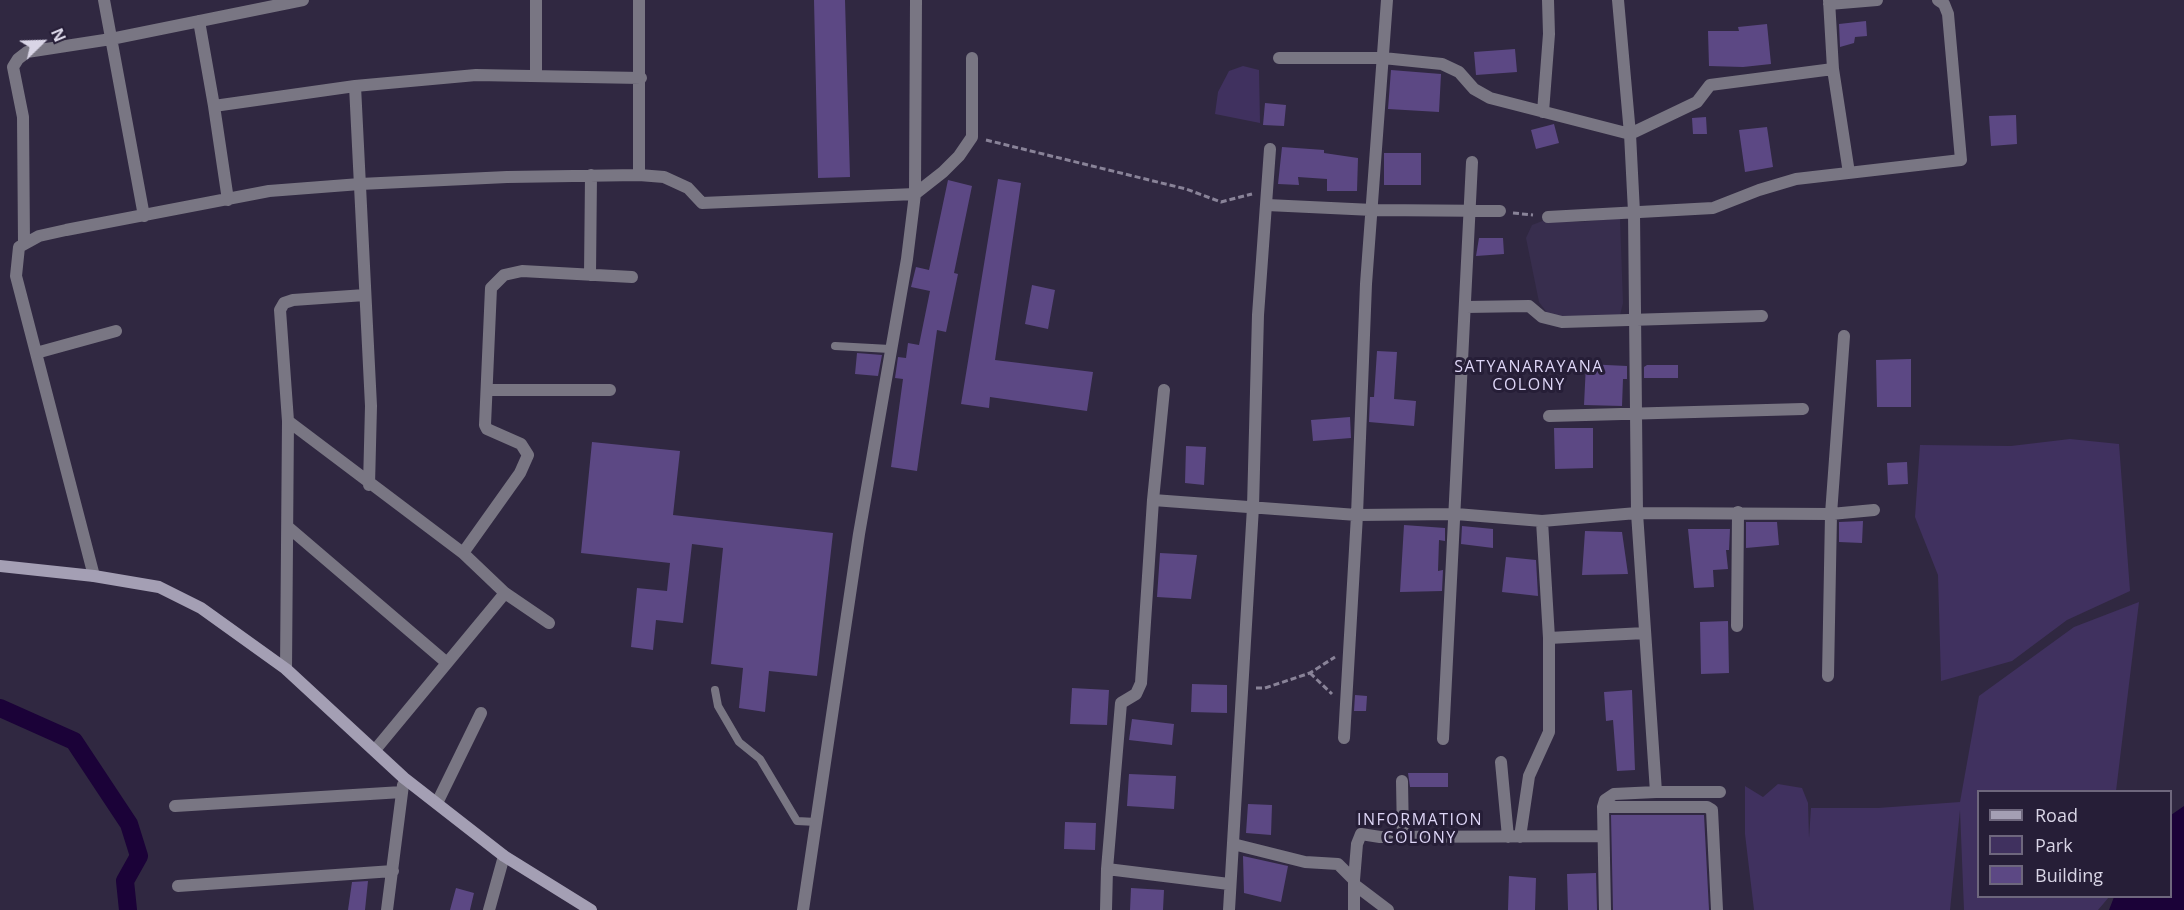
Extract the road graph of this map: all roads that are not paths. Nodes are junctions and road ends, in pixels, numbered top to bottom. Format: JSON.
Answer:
{"nodes":[{"id":1,"x":105,"y":0,"type":"edge"},
{"id":2,"x":303,"y":0,"type":"edge"},
{"id":3,"x":536,"y":0,"type":"edge"},
{"id":4,"x":639,"y":0,"type":"edge"},
{"id":5,"x":916,"y":0,"type":"edge"},
{"id":6,"x":1387,"y":0,"type":"edge"},
{"id":7,"x":1548,"y":0,"type":"edge"},
{"id":8,"x":1618,"y":0,"type":"edge"},
{"id":9,"x":1877,"y":0,"type":"edge"},
{"id":10,"x":1938,"y":0,"type":"edge"},
{"id":11,"x":1829,"y":2,"type":"edge"},
{"id":12,"x":199,"y":21,"type":"junction"},
{"id":13,"x":111,"y":39,"type":"junction"},
{"id":14,"x":972,"y":58,"type":"dead end"},
{"id":15,"x":1279,"y":58,"type":"dead end"},
{"id":16,"x":1383,"y":58,"type":"junction"},
{"id":17,"x":1833,"y":69,"type":"junction"},
{"id":18,"x":536,"y":76,"type":"junction"},
{"id":19,"x":640,"y":78,"type":"junction"},
{"id":20,"x":355,"y":86,"type":"junction"},
{"id":21,"x":214,"y":106,"type":"junction"},
{"id":22,"x":1543,"y":112,"type":"junction"},
{"id":23,"x":1630,"y":134,"type":"junction"},
{"id":24,"x":1270,"y":149,"type":"dead end"},
{"id":25,"x":1472,"y":162,"type":"dead end"},
{"id":26,"x":1849,"y":173,"type":"junction"},
{"id":27,"x":591,"y":175,"type":"junction"},
{"id":28,"x":639,"y":175,"type":"junction"},
{"id":29,"x":360,"y":184,"type":"junction"},
{"id":30,"x":915,"y":194,"type":"junction"},
{"id":31,"x":228,"y":200,"type":"junction"},
{"id":32,"x":1267,"y":205,"type":"junction"},
{"id":33,"x":1373,"y":210,"type":"junction"},
{"id":34,"x":1471,"y":210,"type":"junction"},
{"id":35,"x":1500,"y":211,"type":"road end"},
{"id":36,"x":1634,"y":212,"type":"junction"},
{"id":37,"x":144,"y":216,"type":"junction"},
{"id":38,"x":1548,"y":217,"type":"road end"},
{"id":39,"x":24,"y":244,"type":"junction"},
{"id":40,"x":590,"y":275,"type":"junction"},
{"id":41,"x":632,"y":277,"type":"dead end"},
{"id":42,"x":366,"y":295,"type":"junction"},
{"id":43,"x":1466,"y":307,"type":"junction"},
{"id":44,"x":1762,"y":316,"type":"dead end"},
{"id":45,"x":1634,"y":319,"type":"junction"},
{"id":46,"x":116,"y":332,"type":"dead end"},
{"id":47,"x":1844,"y":336,"type":"dead end"},
{"id":48,"x":835,"y":346,"type":"dead end"},
{"id":49,"x":890,"y":349,"type":"junction"},
{"id":50,"x":36,"y":352,"type":"junction"},
{"id":51,"x":488,"y":390,"type":"junction"},
{"id":52,"x":610,"y":390,"type":"dead end"},
{"id":53,"x":1164,"y":390,"type":"dead end"},
{"id":54,"x":1803,"y":409,"type":"dead end"},
{"id":55,"x":1635,"y":414,"type":"junction"},
{"id":56,"x":1549,"y":416,"type":"dead end"},
{"id":57,"x":288,"y":421,"type":"junction"},
{"id":58,"x":369,"y":485,"type":"junction"},
{"id":59,"x":1153,"y":500,"type":"junction"},
{"id":60,"x":1253,"y":507,"type":"junction"},
{"id":61,"x":1874,"y":510,"type":"dead end"},
{"id":62,"x":1738,"y":512,"type":"junction"},
{"id":63,"x":1637,"y":513,"type":"junction"},
{"id":64,"x":1832,"y":513,"type":"junction"},
{"id":65,"x":1456,"y":514,"type":"junction"},
{"id":66,"x":1357,"y":515,"type":"junction"},
{"id":67,"x":1542,"y":521,"type":"junction"},
{"id":68,"x":288,"y":527,"type":"junction"},
{"id":69,"x":463,"y":553,"type":"junction"},
{"id":70,"x":0,"y":566,"type":"edge"},
{"id":71,"x":94,"y":576,"type":"junction"},
{"id":72,"x":505,"y":593,"type":"junction"},
{"id":73,"x":549,"y":623,"type":"dead end"},
{"id":74,"x":1737,"y":626,"type":"dead end"},
{"id":75,"x":1645,"y":633,"type":"junction"},
{"id":76,"x":1549,"y":638,"type":"junction"},
{"id":77,"x":447,"y":663,"type":"junction"},
{"id":78,"x":286,"y":669,"type":"junction"},
{"id":79,"x":1828,"y":676,"type":"dead end"},
{"id":80,"x":715,"y":690,"type":"dead end"},
{"id":81,"x":481,"y":713,"type":"dead end"},
{"id":82,"x":1344,"y":738,"type":"dead end"},
{"id":83,"x":1443,"y":739,"type":"dead end"},
{"id":84,"x":375,"y":750,"type":"junction"},
{"id":85,"x":1501,"y":762,"type":"dead end"},
{"id":86,"x":404,"y":778,"type":"junction"},
{"id":87,"x":1402,"y":781,"type":"dead end"},
{"id":88,"x":402,"y":792,"type":"junction"},
{"id":89,"x":1656,"y":792,"type":"junction"},
{"id":90,"x":1719,"y":792,"type":"dead end"},
{"id":91,"x":437,"y":803,"type":"junction"},
{"id":92,"x":175,"y":806,"type":"dead end"},
{"id":93,"x":1603,"y":807,"type":"junction"},
{"id":94,"x":816,"y":822,"type":"junction"},
{"id":95,"x":1403,"y":836,"type":"junction"},
{"id":96,"x":1603,"y":836,"type":"junction"},
{"id":97,"x":1514,"y":837,"type":"junction"},
{"id":98,"x":1233,"y":844,"type":"junction"},
{"id":99,"x":504,"y":856,"type":"junction"},
{"id":100,"x":1107,"y":870,"type":"junction"},
{"id":101,"x":393,"y":871,"type":"junction"},
{"id":102,"x":1354,"y":882,"type":"junction"},
{"id":103,"x":1229,"y":884,"type":"junction"},
{"id":104,"x":178,"y":886,"type":"dead end"},
{"id":105,"x":387,"y":910,"type":"edge"},
{"id":106,"x":489,"y":910,"type":"edge"},
{"id":107,"x":591,"y":910,"type":"edge"},
{"id":108,"x":803,"y":910,"type":"edge"},
{"id":109,"x":1106,"y":910,"type":"edge"},
{"id":110,"x":1229,"y":910,"type":"edge"},
{"id":111,"x":1354,"y":910,"type":"edge"},
{"id":112,"x":1388,"y":910,"type":"edge"},
{"id":113,"x":1605,"y":910,"type":"edge"},
{"id":114,"x":1717,"y":910,"type":"edge"}],
"edges":[{"from":1,"to":13,"type":"street"},
{"from":2,"to":12,"type":"street"},
{"from":3,"to":18,"type":"street"},
{"from":4,"to":19,"type":"street"},
{"from":5,"to":30,"type":"street"},
{"from":6,"to":16,"type":"street"},
{"from":7,"to":22,"type":"street"},
{"from":8,"to":23,"type":"street"},
{"from":9,"to":11,"type":"street"},
{"from":10,"to":26,"type":"street"},
{"from":11,"to":17,"type":"street"},
{"from":12,"to":13,"type":"street"},
{"from":12,"to":21,"type":"street"},
{"from":13,"to":37,"type":"street"},
{"from":13,"to":39,"type":"street"},
{"from":14,"to":30,"type":"street"},
{"from":15,"to":16,"type":"street"},
{"from":16,"to":22,"type":"street"},
{"from":16,"to":33,"type":"street"},
{"from":17,"to":23,"type":"street"},
{"from":17,"to":26,"type":"street"},
{"from":18,"to":19,"type":"street"},
{"from":18,"to":20,"type":"street"},
{"from":19,"to":28,"type":"street"},
{"from":20,"to":21,"type":"street"},
{"from":20,"to":29,"type":"street"},
{"from":21,"to":31,"type":"street"},
{"from":22,"to":23,"type":"street"},
{"from":23,"to":36,"type":"street"},
{"from":24,"to":32,"type":"street"},
{"from":25,"to":34,"type":"street"},
{"from":26,"to":36,"type":"street"},
{"from":27,"to":28,"type":"street"},
{"from":27,"to":29,"type":"street"},
{"from":27,"to":40,"type":"street"},
{"from":28,"to":30,"type":"street"},
{"from":29,"to":31,"type":"street"},
{"from":29,"to":42,"type":"street"},
{"from":30,"to":49,"type":"street"},
{"from":31,"to":37,"type":"street"},
{"from":32,"to":33,"type":"street"},
{"from":32,"to":60,"type":"street"},
{"from":33,"to":34,"type":"street"},
{"from":33,"to":66,"type":"street"},
{"from":34,"to":35,"type":"street"},
{"from":34,"to":43,"type":"street"},
{"from":36,"to":38,"type":"street"},
{"from":36,"to":45,"type":"street"},
{"from":37,"to":39,"type":"street"},
{"from":39,"to":50,"type":"street"},
{"from":40,"to":41,"type":"street"},
{"from":40,"to":51,"type":"street"},
{"from":42,"to":57,"type":"street"},
{"from":42,"to":58,"type":"street"},
{"from":43,"to":45,"type":"street"},
{"from":43,"to":65,"type":"street"},
{"from":44,"to":45,"type":"street"},
{"from":45,"to":55,"type":"street"},
{"from":46,"to":50,"type":"street"},
{"from":47,"to":64,"type":"street"},
{"from":48,"to":49,"type":"lane"},
{"from":49,"to":94,"type":"street"},
{"from":50,"to":71,"type":"street"},
{"from":51,"to":52,"type":"street"},
{"from":51,"to":69,"type":"street"},
{"from":53,"to":59,"type":"street"},
{"from":54,"to":55,"type":"street"},
{"from":55,"to":56,"type":"street"},
{"from":55,"to":63,"type":"street"},
{"from":57,"to":58,"type":"street"},
{"from":57,"to":68,"type":"street"},
{"from":58,"to":69,"type":"street"},
{"from":59,"to":60,"type":"street"},
{"from":59,"to":100,"type":"street"},
{"from":60,"to":66,"type":"street"},
{"from":60,"to":98,"type":"street"},
{"from":61,"to":64,"type":"street"},
{"from":62,"to":63,"type":"street"},
{"from":62,"to":64,"type":"street"},
{"from":62,"to":74,"type":"street"},
{"from":63,"to":67,"type":"street"},
{"from":63,"to":75,"type":"street"},
{"from":64,"to":79,"type":"street"},
{"from":65,"to":66,"type":"street"},
{"from":65,"to":67,"type":"street"},
{"from":65,"to":83,"type":"street"},
{"from":66,"to":82,"type":"street"},
{"from":67,"to":76,"type":"street"},
{"from":68,"to":77,"type":"street"},
{"from":68,"to":78,"type":"street"},
{"from":69,"to":72,"type":"street"},
{"from":70,"to":71,"type":"street"},
{"from":71,"to":78,"type":"street"},
{"from":72,"to":73,"type":"street"},
{"from":72,"to":77,"type":"street"},
{"from":75,"to":76,"type":"street"},
{"from":75,"to":89,"type":"street"},
{"from":76,"to":97,"type":"street"},
{"from":77,"to":84,"type":"street"},
{"from":78,"to":84,"type":"street"},
{"from":80,"to":94,"type":"lane"},
{"from":81,"to":91,"type":"street"},
{"from":84,"to":86,"type":"street"},
{"from":85,"to":97,"type":"street"},
{"from":86,"to":88,"type":"street"},
{"from":86,"to":91,"type":"street"},
{"from":87,"to":95,"type":"street"},
{"from":88,"to":92,"type":"street"},
{"from":88,"to":101,"type":"street"},
{"from":89,"to":90,"type":"street"},
{"from":89,"to":93,"type":"street"},
{"from":91,"to":99,"type":"street"},
{"from":93,"to":96,"type":"street"},
{"from":93,"to":114,"type":"street"},
{"from":94,"to":108,"type":"street"},
{"from":95,"to":97,"type":"street"},
{"from":95,"to":102,"type":"street"},
{"from":96,"to":97,"type":"street"},
{"from":96,"to":113,"type":"street"},
{"from":98,"to":102,"type":"street"},
{"from":98,"to":103,"type":"street"},
{"from":99,"to":106,"type":"street"},
{"from":99,"to":107,"type":"street"},
{"from":100,"to":103,"type":"street"},
{"from":100,"to":109,"type":"street"},
{"from":101,"to":104,"type":"street"},
{"from":101,"to":105,"type":"street"},
{"from":102,"to":111,"type":"street"},
{"from":102,"to":112,"type":"street"},
{"from":103,"to":110,"type":"street"}]}
